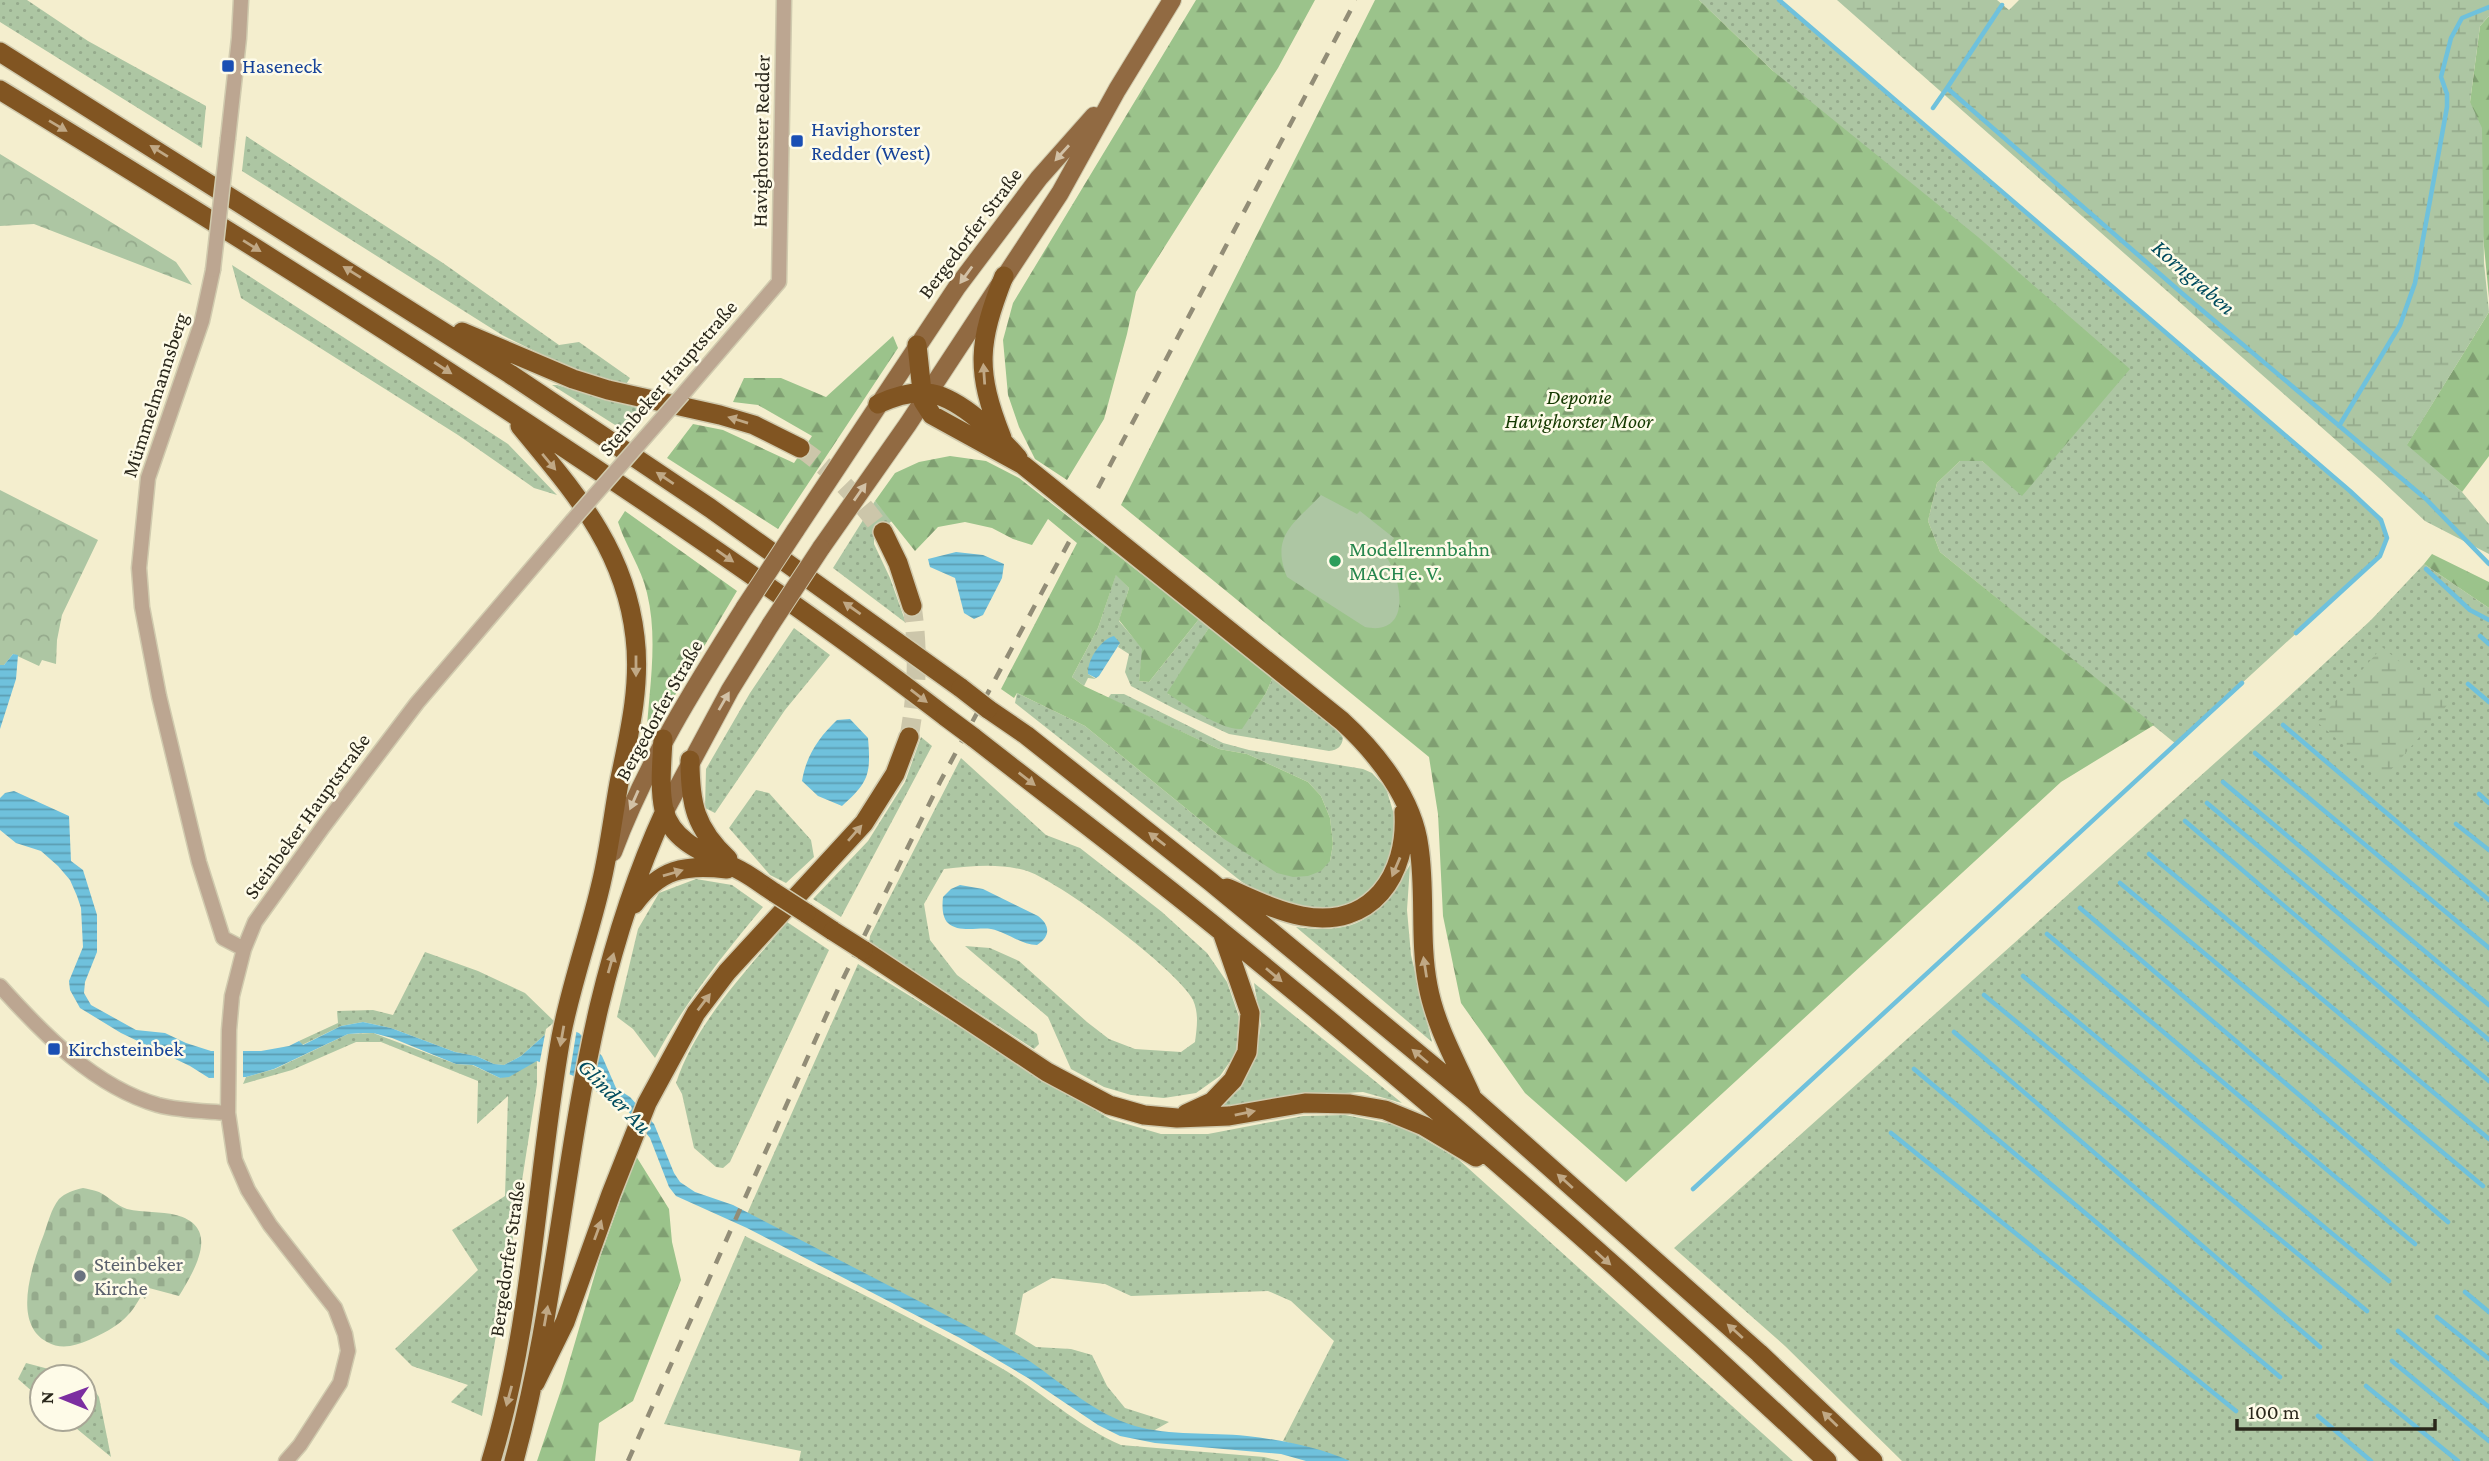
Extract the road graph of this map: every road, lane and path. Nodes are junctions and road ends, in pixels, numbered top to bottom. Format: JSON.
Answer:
{"nodes":[{"id":1,"x":241,"y":0,"type":"edge"},
{"id":2,"x":783,"y":0,"type":"edge"},
{"id":3,"x":1172,"y":0,"type":"edge"},
{"id":4,"x":0,"y":52,"type":"edge"},
{"id":5,"x":0,"y":90,"type":"edge"},
{"id":6,"x":1117,"y":90,"type":"junction"},
{"id":7,"x":1004,"y":276,"type":"junction"},
{"id":8,"x":779,"y":282,"type":"joint"},
{"id":9,"x":409,"y":309,"type":"junction"},
{"id":10,"x":917,"y":345,"type":"junction"},
{"id":11,"x":924,"y":395,"type":"junction"},
{"id":12,"x":878,"y":404,"type":"junction"},
{"id":13,"x":506,"y":409,"type":"junction"},
{"id":14,"x":1002,"y":439,"type":"junction"},
{"id":15,"x":800,"y":448,"type":"tunnel mouth"},
{"id":16,"x":1023,"y":465,"type":"junction"},
{"id":17,"x":883,"y":533,"type":"tunnel mouth"},
{"id":18,"x":912,"y":606,"type":"tunnel mouth"},
{"id":19,"x":909,"y":737,"type":"tunnel mouth"},
{"id":20,"x":663,"y":739,"type":"junction"},
{"id":21,"x":691,"y":760,"type":"junction"},
{"id":22,"x":1402,"y":800,"type":"junction"},
{"id":23,"x":665,"y":811,"type":"junction"},
{"id":24,"x":742,"y":872,"type":"junction"},
{"id":25,"x":1211,"y":882,"type":"junction"},
{"id":26,"x":601,"y":884,"type":"junction"},
{"id":27,"x":624,"y":917,"type":"junction"},
{"id":28,"x":1222,"y":932,"type":"junction"},
{"id":29,"x":244,"y":949,"type":"junction"},
{"id":30,"x":0,"y":986,"type":"edge"},
{"id":31,"x":1473,"y":1099,"type":"junction"},
{"id":32,"x":228,"y":1113,"type":"junction"},
{"id":33,"x":1177,"y":1118,"type":"junction"},
{"id":34,"x":1497,"y":1164,"type":"junction"},
{"id":35,"x":535,"y":1383,"type":"junction"},
{"id":36,"x":286,"y":1461,"type":"edge"},
{"id":37,"x":491,"y":1461,"type":"edge"},
{"id":38,"x":514,"y":1461,"type":"edge"},
{"id":39,"x":1827,"y":1461,"type":"edge"},
{"id":40,"x":1873,"y":1461,"type":"edge"}],
"edges":[{"from":1,"to":29,"type":"street","name":"Mümmelmannsberg","bridge":true},
{"from":2,"to":8,"type":"street","name":"Havighorster Redder"},
{"from":3,"to":6,"type":"main road","name":"Bergedorfer Straße"},
{"from":9,"to":4,"type":"highway","one_way":true},
{"from":5,"to":13,"type":"highway","one_way":true},
{"from":6,"to":7,"type":"main road","name":"Bergedorfer Straße"},
{"from":6,"to":10,"type":"main road","name":"Bergedorfer Straße","one_way":true},
{"from":7,"to":11,"type":"main road","name":"Bergedorfer Straße"},
{"from":14,"to":7,"type":"highway","one_way":true},
{"from":8,"to":29,"type":"street","name":"Steinbeker Hauptstraße","bridge":true},
{"from":15,"to":9,"type":"highway","one_way":true},
{"from":25,"to":9,"type":"highway","one_way":true,"bridge":true},
{"from":10,"to":11,"type":"highway"},
{"from":10,"to":12,"type":"main road","name":"Bergedorfer Straße"},
{"from":11,"to":12,"type":"highway"},
{"from":11,"to":14,"type":"highway"},
{"from":11,"to":16,"type":"highway"},
{"from":21,"to":11,"type":"main road","name":"Bergedorfer Straße","one_way":true,"bridge":true},
{"from":12,"to":20,"type":"main road","name":"Bergedorfer Straße","bridge":true},
{"from":13,"to":26,"type":"highway","one_way":true},
{"from":13,"to":28,"type":"highway","one_way":true,"bridge":true},
{"from":14,"to":16,"type":"highway"},
{"from":16,"to":22,"type":"highway"},
{"from":17,"to":18,"type":"highway"},
{"from":35,"to":19,"type":"highway","one_way":true},
{"from":20,"to":23,"type":"highway"},
{"from":20,"to":26,"type":"main road","name":"Bergedorfer Straße","one_way":true},
{"from":21,"to":23,"type":"main road","name":"Bergedorfer Straße"},
{"from":21,"to":24,"type":"highway"},
{"from":22,"to":25,"type":"highway","one_way":true},
{"from":31,"to":22,"type":"highway","one_way":true},
{"from":23,"to":24,"type":"highway"},
{"from":23,"to":27,"type":"highway","name":"Bergedorfer Straße"},
{"from":27,"to":24,"type":"highway","one_way":true},
{"from":24,"to":33,"type":"highway","bridge":true},
{"from":31,"to":25,"type":"highway","one_way":true},
{"from":26,"to":37,"type":"highway","name":"Bergedorfer Straße","one_way":true},
{"from":35,"to":27,"type":"highway","name":"Bergedorfer Straße","one_way":true},
{"from":28,"to":33,"type":"highway"},
{"from":28,"to":34,"type":"highway","one_way":true},
{"from":29,"to":32,"type":"street","name":"Steinbeker Hauptstraße"},
{"from":30,"to":32,"type":"street"},
{"from":40,"to":31,"type":"highway","one_way":true},
{"from":32,"to":36,"type":"street","name":"Steinbeker Hauptstraße"},
{"from":33,"to":34,"type":"highway","one_way":true},
{"from":34,"to":39,"type":"highway","one_way":true},
{"from":35,"to":38,"type":"highway","name":"Bergedorfer Straße"}]}
